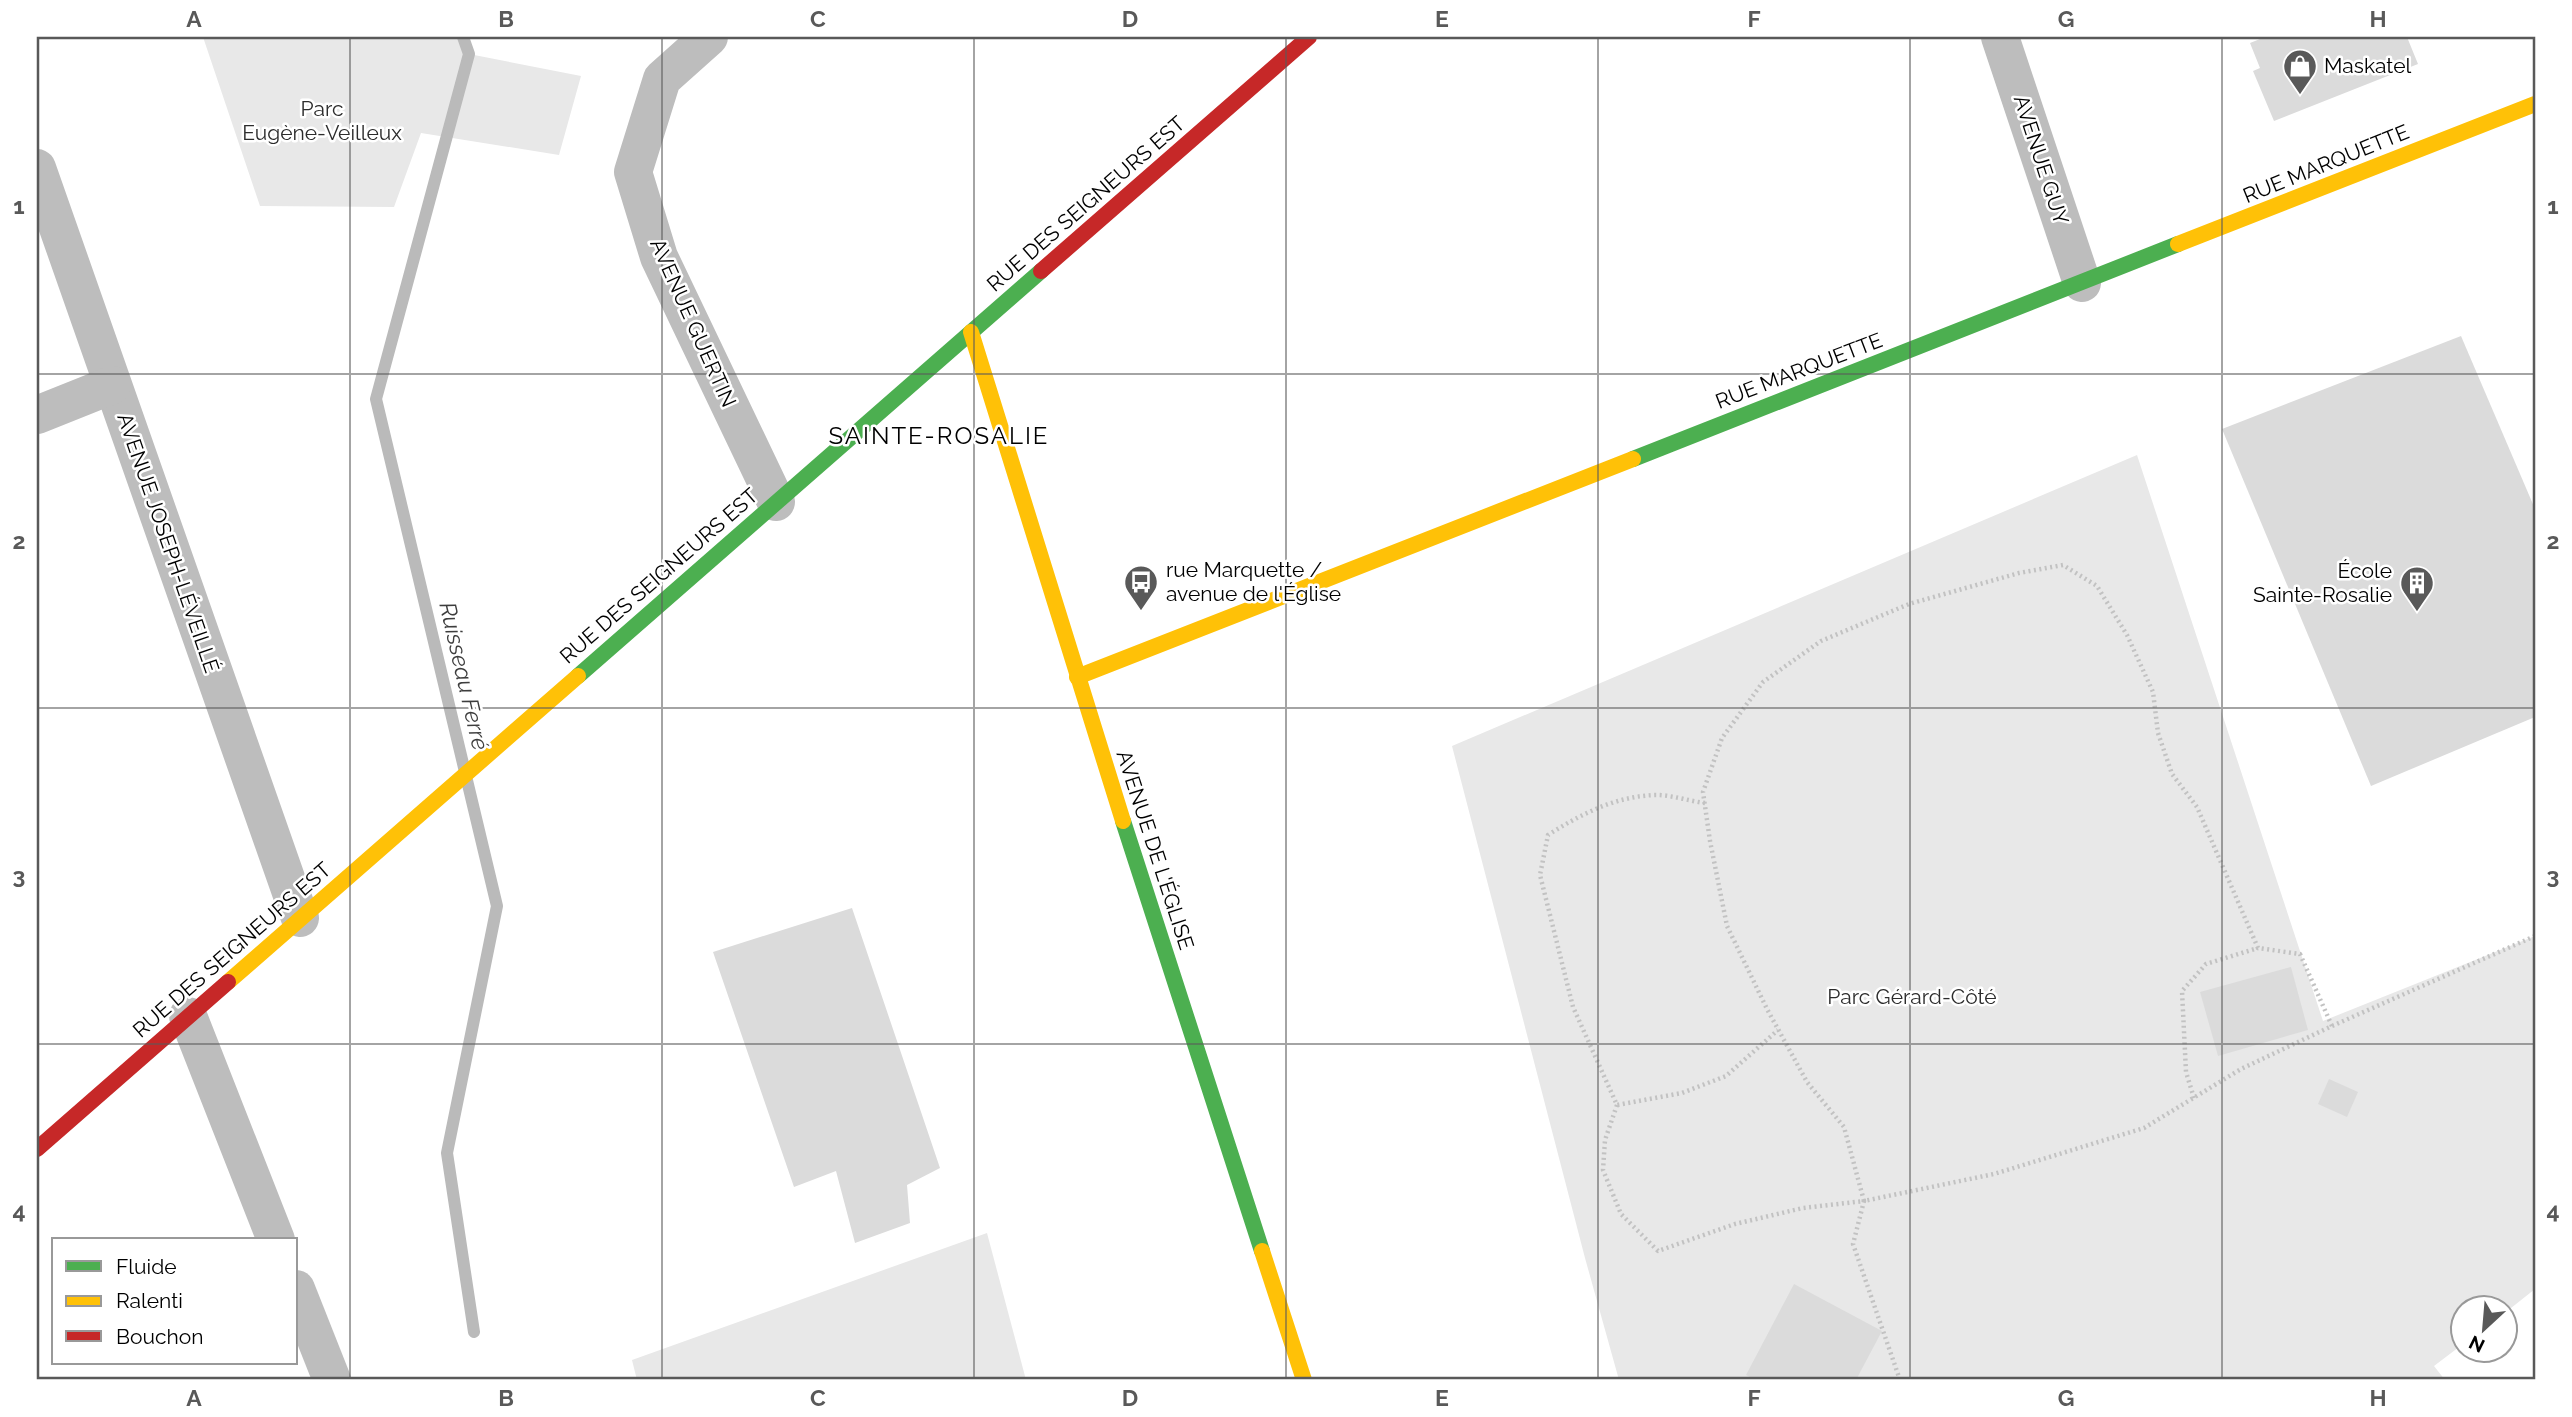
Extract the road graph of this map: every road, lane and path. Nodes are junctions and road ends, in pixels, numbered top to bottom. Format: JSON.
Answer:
{"nodes":[{"id":1,"x":709,"y":37,"type":"edge"},
{"id":2,"x":1309,"y":37,"type":"edge"},
{"id":3,"x":2000,"y":37,"type":"edge"},
{"id":4,"x":2535,"y":104,"type":"edge"},
{"id":5,"x":37,"y":168,"type":"edge"},
{"id":6,"x":2082,"y":283,"type":"junction"},
{"id":7,"x":971,"y":332,"type":"junction"},
{"id":8,"x":112,"y":385,"type":"junction"},
{"id":9,"x":37,"y":415,"type":"edge"},
{"id":10,"x":776,"y":502,"type":"junction"},
{"id":11,"x":1077,"y":677,"type":"junction"},
{"id":12,"x":1705,"y":803,"type":"junction"},
{"id":13,"x":300,"y":918,"type":"junction"},
{"id":14,"x":2535,"y":936,"type":"edge"},
{"id":15,"x":2258,"y":948,"type":"junction"},
{"id":16,"x":188,"y":1016,"type":"junction"},
{"id":17,"x":2332,"y":1026,"type":"junction"},
{"id":18,"x":1779,"y":1030,"type":"junction"},
{"id":19,"x":2194,"y":1098,"type":"junction"},
{"id":20,"x":1617,"y":1105,"type":"junction"},
{"id":21,"x":37,"y":1149,"type":"edge"},
{"id":22,"x":1864,"y":1201,"type":"junction"},
{"id":23,"x":275,"y":1238,"type":"edge"},
{"id":24,"x":298,"y":1294,"type":"edge"},
{"id":25,"x":332,"y":1380,"type":"edge"},
{"id":26,"x":1304,"y":1380,"type":"edge"},
{"id":27,"x":1900,"y":1380,"type":"edge"}],
"edges":[{"from":1,"to":10,"type":"street","name":"AVENUE GUERTIN"},
{"from":2,"to":7,"type":"street","name":"RUE DES SEIGNEURS EST"},
{"from":3,"to":6,"type":"street","name":"AVENUE GUY"},
{"from":4,"to":6,"type":"street","name":"RUE MARQUETTE"},
{"from":5,"to":8,"type":"street","name":"AVENUE JOSEPH-LÉVEILLÉ"},
{"from":6,"to":11,"type":"street","name":"RUE MARQUETTE"},
{"from":7,"to":10,"type":"street","name":"RUE DES SEIGNEURS EST"},
{"from":7,"to":11,"type":"street","name":"AVENUE DE L'ÉGLISE"},
{"from":8,"to":9,"type":"street"},
{"from":8,"to":13,"type":"street","name":"AVENUE JOSEPH-LÉVEILLÉ"},
{"from":10,"to":13,"type":"street","name":"RUE DES SEIGNEURS EST"},
{"from":11,"to":26,"type":"street","name":"AVENUE DE L'ÉGLISE"},
{"from":12,"to":15,"type":"path"},
{"from":12,"to":18,"type":"path"},
{"from":12,"to":20,"type":"path"},
{"from":13,"to":16,"type":"street","name":"RUE DES SEIGNEURS EST"},
{"from":14,"to":17,"type":"path"},
{"from":15,"to":17,"type":"path"},
{"from":15,"to":19,"type":"path"},
{"from":16,"to":21,"type":"street","name":"RUE DES SEIGNEURS EST"},
{"from":16,"to":23,"type":"street"},
{"from":17,"to":19,"type":"path"},
{"from":18,"to":20,"type":"path"},
{"from":18,"to":22,"type":"path"},
{"from":19,"to":22,"type":"path"},
{"from":20,"to":22,"type":"path"},
{"from":22,"to":27,"type":"path"},
{"from":24,"to":25,"type":"street"}]}
